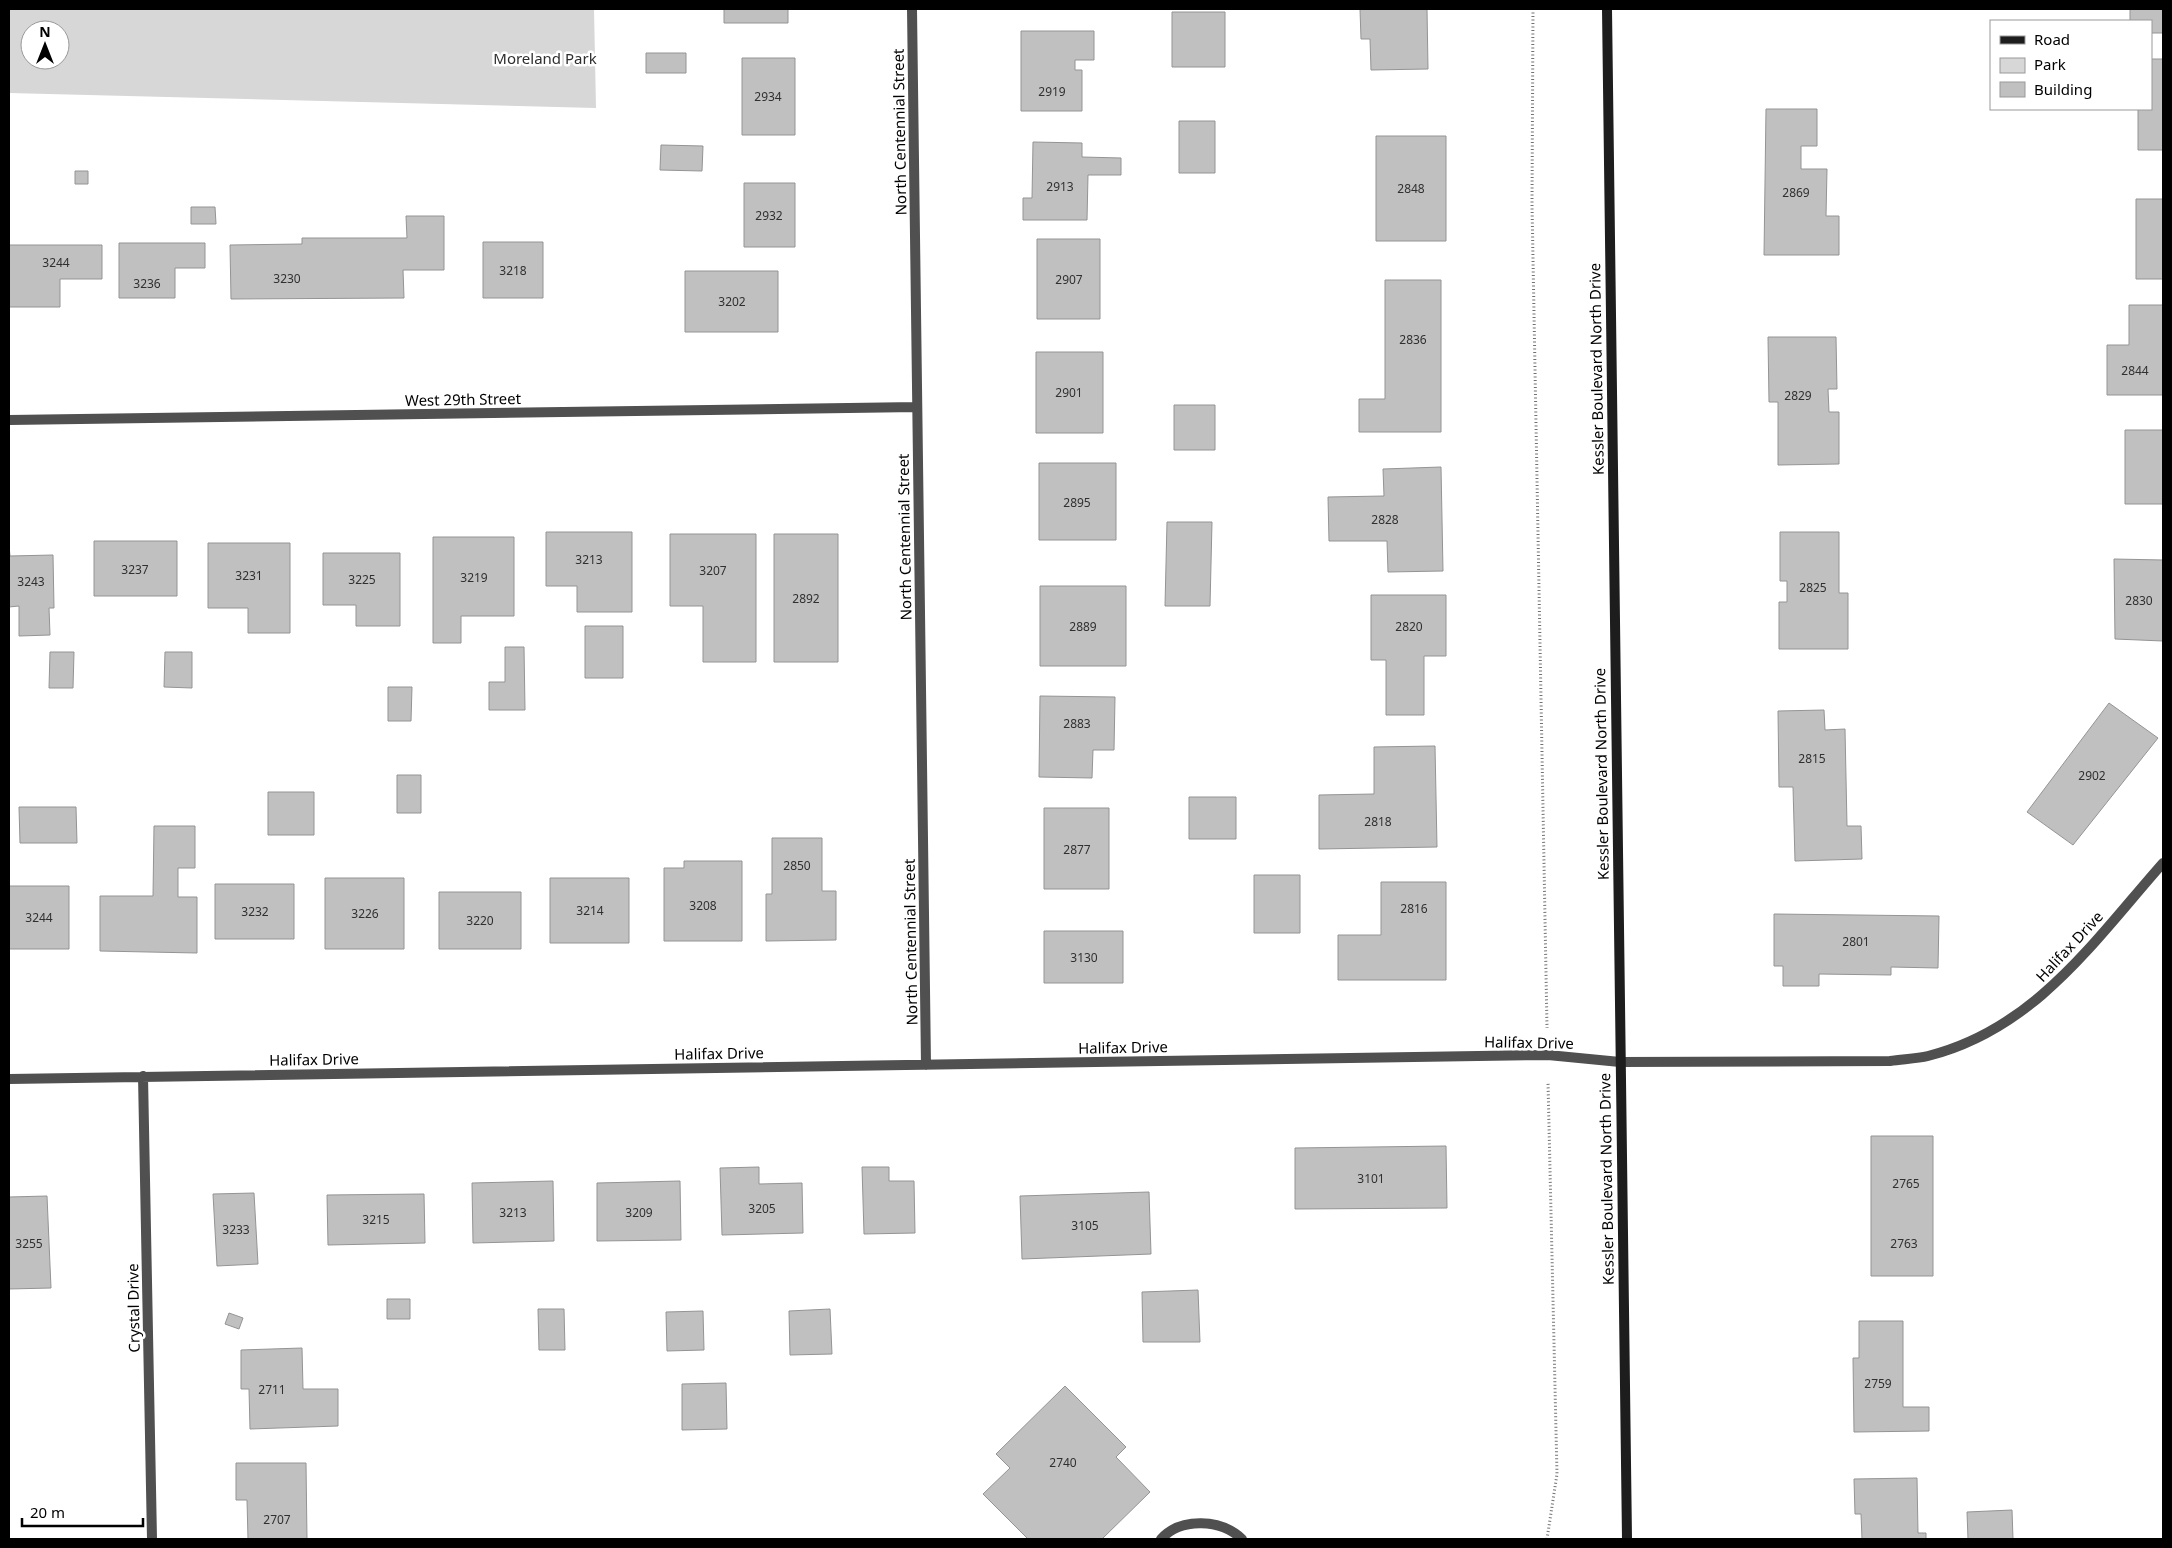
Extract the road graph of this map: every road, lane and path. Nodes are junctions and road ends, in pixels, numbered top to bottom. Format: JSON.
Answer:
{"nodes":[{"id":1,"x":912,"y":9,"type":"edge"},
{"id":2,"x":1533,"y":9,"type":"edge"},
{"id":3,"x":1607,"y":9,"type":"edge"},
{"id":4,"x":917,"y":407,"type":"junction"},
{"id":5,"x":9,"y":420,"type":"edge"},
{"id":6,"x":2163,"y":863,"type":"edge"},
{"id":7,"x":1548,"y":1055,"type":"junction"},
{"id":8,"x":1620,"y":1062,"type":"junction"},
{"id":9,"x":926,"y":1065,"type":"junction"},
{"id":10,"x":143,"y":1076,"type":"junction"},
{"id":11,"x":9,"y":1078,"type":"edge"},
{"id":12,"x":152,"y":1539,"type":"edge"},
{"id":13,"x":1161,"y":1539,"type":"edge"},
{"id":14,"x":1242,"y":1539,"type":"edge"},
{"id":15,"x":1547,"y":1539,"type":"edge"},
{"id":16,"x":1627,"y":1539,"type":"edge"}],
"edges":[{"from":1,"to":4,"type":"street","name":"North Centennial Street"},
{"from":2,"to":7,"type":"path"},
{"from":3,"to":8,"type":"main road","name":"Kessler Boulevard North Drive"},
{"from":4,"to":5,"type":"street","name":"West 29th Street"},
{"from":4,"to":9,"type":"street","name":"North Centennial Street"},
{"from":6,"to":8,"type":"street","name":"Halifax Drive"},
{"from":7,"to":8,"type":"street","name":"Halifax Drive"},
{"from":7,"to":9,"type":"street","name":"Halifax Drive"},
{"from":7,"to":15,"type":"path"},
{"from":8,"to":16,"type":"main road","name":"Kessler Boulevard North Drive"},
{"from":9,"to":10,"type":"street","name":"Halifax Drive"},
{"from":10,"to":11,"type":"street","name":"Halifax Drive"},
{"from":10,"to":12,"type":"street","name":"Crystal Drive"},
{"from":13,"to":14,"type":"street"}]}
